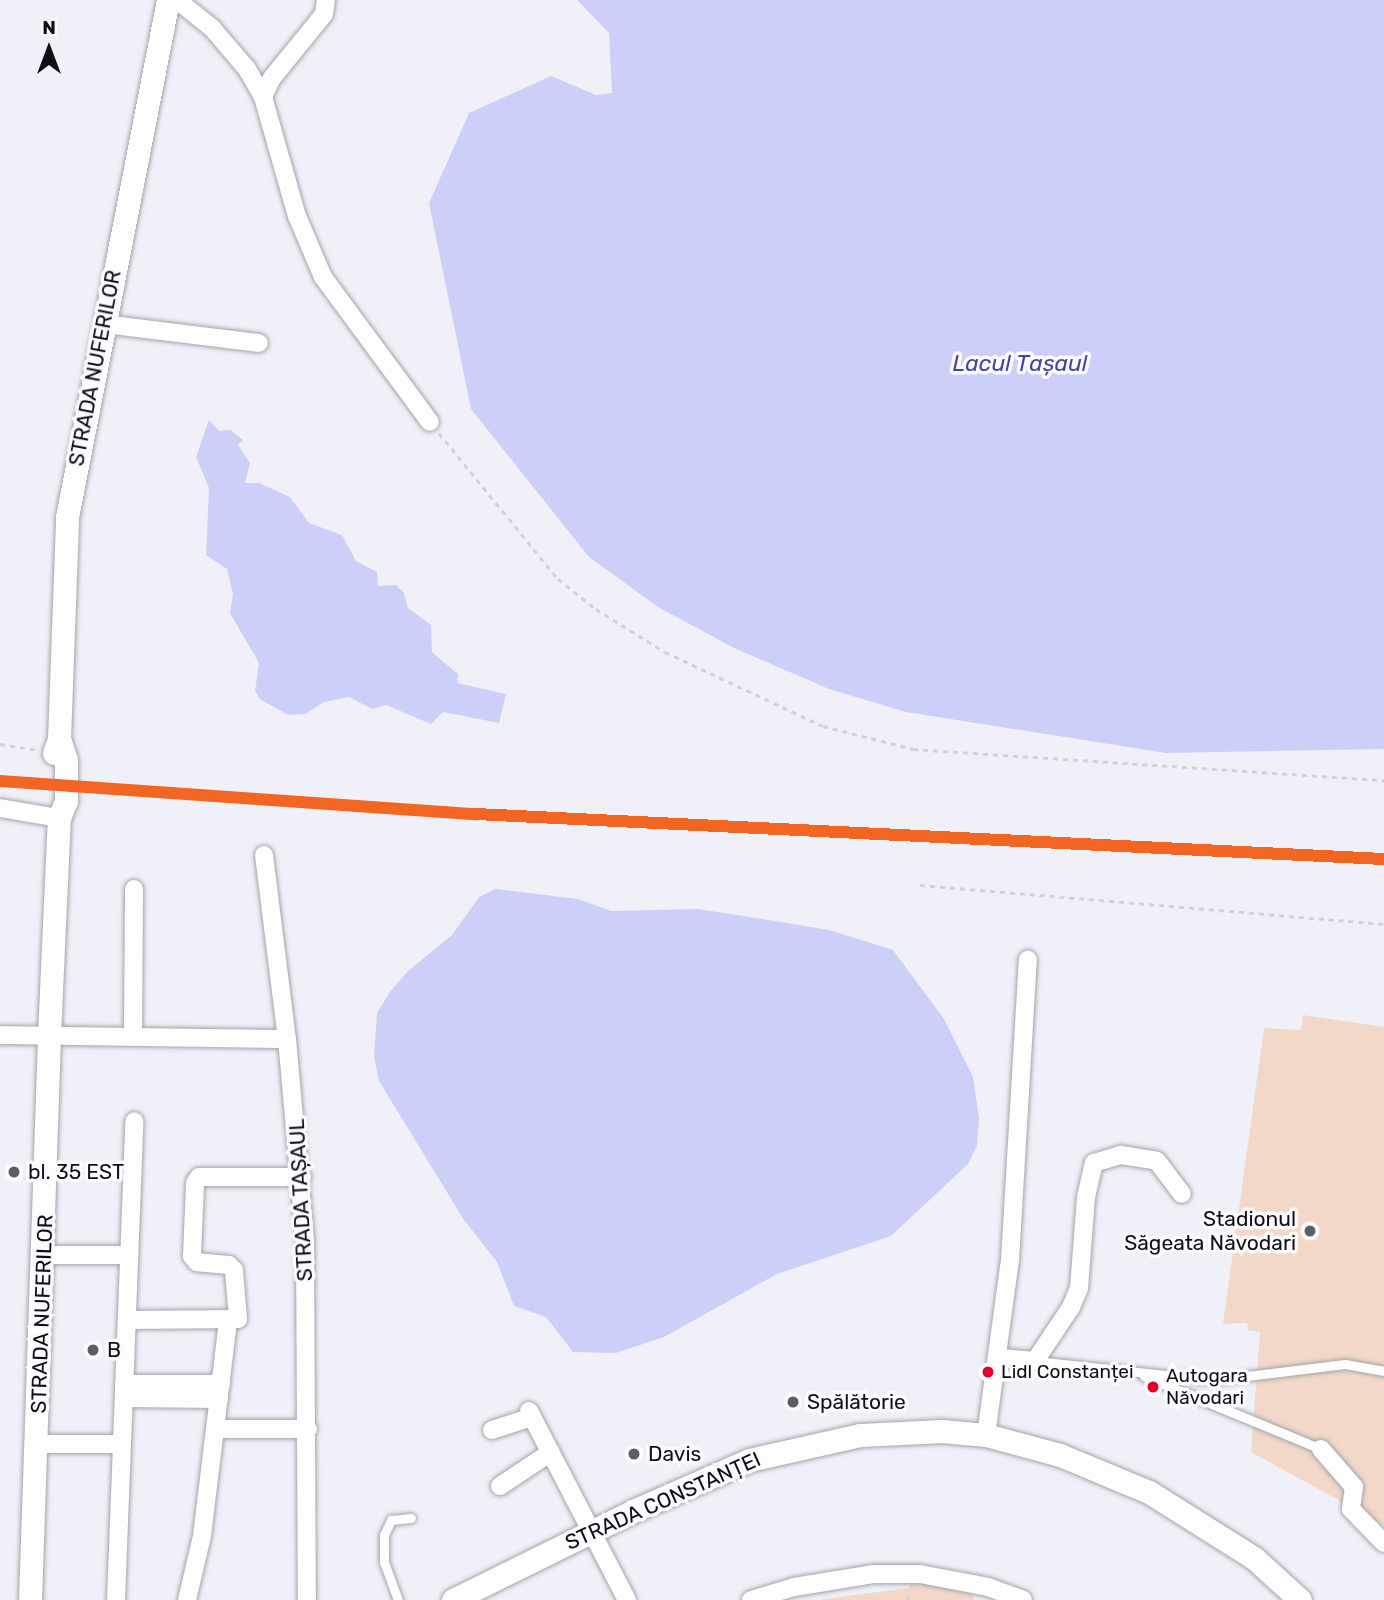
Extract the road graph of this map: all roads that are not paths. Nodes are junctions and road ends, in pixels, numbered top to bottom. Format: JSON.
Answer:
{"nodes":[{"id":1,"x":168,"y":0,"type":"edge"},
{"id":2,"x":177,"y":0,"type":"edge"},
{"id":3,"x":326,"y":0,"type":"edge"},
{"id":4,"x":263,"y":97,"type":"junction"},
{"id":5,"x":104,"y":324,"type":"junction"},
{"id":6,"x":259,"y":343,"type":"dead end"},
{"id":7,"x":430,"y":422,"type":"road end"},
{"id":8,"x":0,"y":808,"type":"edge"},
{"id":9,"x":59,"y":818,"type":"junction"},
{"id":10,"x":264,"y":855,"type":"dead end"},
{"id":11,"x":134,"y":889,"type":"dead end"},
{"id":12,"x":1028,"y":960,"type":"dead end"},
{"id":13,"x":0,"y":1035,"type":"edge"},
{"id":14,"x":49,"y":1035,"type":"junction"},
{"id":15,"x":133,"y":1037,"type":"junction"},
{"id":16,"x":287,"y":1039,"type":"junction"},
{"id":17,"x":134,"y":1121,"type":"dead end"},
{"id":18,"x":302,"y":1177,"type":"junction"},
{"id":19,"x":1182,"y":1194,"type":"dead end"},
{"id":20,"x":44,"y":1255,"type":"junction"},
{"id":21,"x":129,"y":1255,"type":"junction"},
{"id":22,"x":127,"y":1320,"type":"junction"},
{"id":23,"x":228,"y":1321,"type":"junction"},
{"id":24,"x":1000,"y":1358,"type":"junction"},
{"id":25,"x":1035,"y":1361,"type":"junction"},
{"id":26,"x":1132,"y":1371,"type":"junction"},
{"id":27,"x":1384,"y":1371,"type":"edge"},
{"id":28,"x":124,"y":1391,"type":"junction"},
{"id":29,"x":220,"y":1392,"type":"junction"},
{"id":30,"x":216,"y":1429,"type":"junction"},
{"id":31,"x":307,"y":1429,"type":"junction"},
{"id":32,"x":492,"y":1430,"type":"dead end"},
{"id":33,"x":986,"y":1435,"type":"junction"},
{"id":34,"x":38,"y":1444,"type":"junction"},
{"id":35,"x":122,"y":1444,"type":"junction"},
{"id":36,"x":1321,"y":1449,"type":"joint"},
{"id":37,"x":551,"y":1452,"type":"junction"},
{"id":38,"x":500,"y":1486,"type":"dead end"},
{"id":39,"x":411,"y":1518,"type":"dead end"},
{"id":40,"x":592,"y":1531,"type":"junction"},
{"id":41,"x":1384,"y":1543,"type":"edge"},
{"id":42,"x":984,"y":1593,"type":"edge"},
{"id":43,"x":30,"y":1600,"type":"edge"},
{"id":44,"x":116,"y":1600,"type":"edge"},
{"id":45,"x":187,"y":1600,"type":"edge"},
{"id":46,"x":307,"y":1600,"type":"edge"},
{"id":47,"x":398,"y":1600,"type":"edge"},
{"id":48,"x":453,"y":1600,"type":"edge"},
{"id":49,"x":627,"y":1600,"type":"edge"},
{"id":50,"x":751,"y":1600,"type":"edge"},
{"id":51,"x":1023,"y":1600,"type":"edge"},
{"id":52,"x":1300,"y":1600,"type":"edge"}],
"edges":[{"from":1,"to":5,"type":"street","name":"STRADA NUFERILOR"},
{"from":2,"to":4,"type":"street"},
{"from":3,"to":4,"type":"street"},
{"from":4,"to":7,"type":"street"},
{"from":5,"to":6,"type":"street"},
{"from":5,"to":9,"type":"street","name":"STRADA NUFERILOR"},
{"from":8,"to":9,"type":"street"},
{"from":9,"to":14,"type":"street","name":"STRADA NUFERILOR"},
{"from":10,"to":16,"type":"street","name":"STRADA TAȘAUL"},
{"from":11,"to":15,"type":"street"},
{"from":12,"to":24,"type":"street"},
{"from":13,"to":14,"type":"street"},
{"from":14,"to":15,"type":"street"},
{"from":14,"to":20,"type":"street","name":"STRADA NUFERILOR"},
{"from":15,"to":16,"type":"street"},
{"from":16,"to":18,"type":"street","name":"STRADA TAȘAUL"},
{"from":17,"to":21,"type":"street"},
{"from":18,"to":23,"type":"street"},
{"from":18,"to":31,"type":"street","name":"STRADA TAȘAUL"},
{"from":19,"to":25,"type":"street"},
{"from":20,"to":21,"type":"street"},
{"from":20,"to":34,"type":"street","name":"STRADA NUFERILOR"},
{"from":21,"to":22,"type":"street"},
{"from":22,"to":23,"type":"street"},
{"from":22,"to":28,"type":"street"},
{"from":23,"to":29,"type":"street"},
{"from":24,"to":25,"type":"street"},
{"from":24,"to":33,"type":"street"},
{"from":25,"to":26,"type":"lane"},
{"from":26,"to":27,"type":"lane"},
{"from":26,"to":36,"type":"lane"},
{"from":28,"to":29,"type":"street"},
{"from":28,"to":35,"type":"street"},
{"from":29,"to":30,"type":"street"},
{"from":30,"to":31,"type":"street"},
{"from":30,"to":45,"type":"street"},
{"from":31,"to":46,"type":"street","name":"STRADA TAȘAUL"},
{"from":32,"to":37,"type":"street"},
{"from":33,"to":40,"type":"street","name":"STRADA CONSTANȚEI"},
{"from":33,"to":52,"type":"street","name":"STRADA CONSTANȚEI"},
{"from":34,"to":35,"type":"street"},
{"from":34,"to":43,"type":"street","name":"STRADA NUFERILOR"},
{"from":35,"to":44,"type":"street"},
{"from":36,"to":41,"type":"street"},
{"from":37,"to":38,"type":"street"},
{"from":37,"to":40,"type":"street"},
{"from":39,"to":47,"type":"lane"},
{"from":40,"to":48,"type":"street","name":"STRADA CONSTANȚEI"},
{"from":40,"to":49,"type":"street"},
{"from":42,"to":50,"type":"street"},
{"from":42,"to":51,"type":"street"}]}
